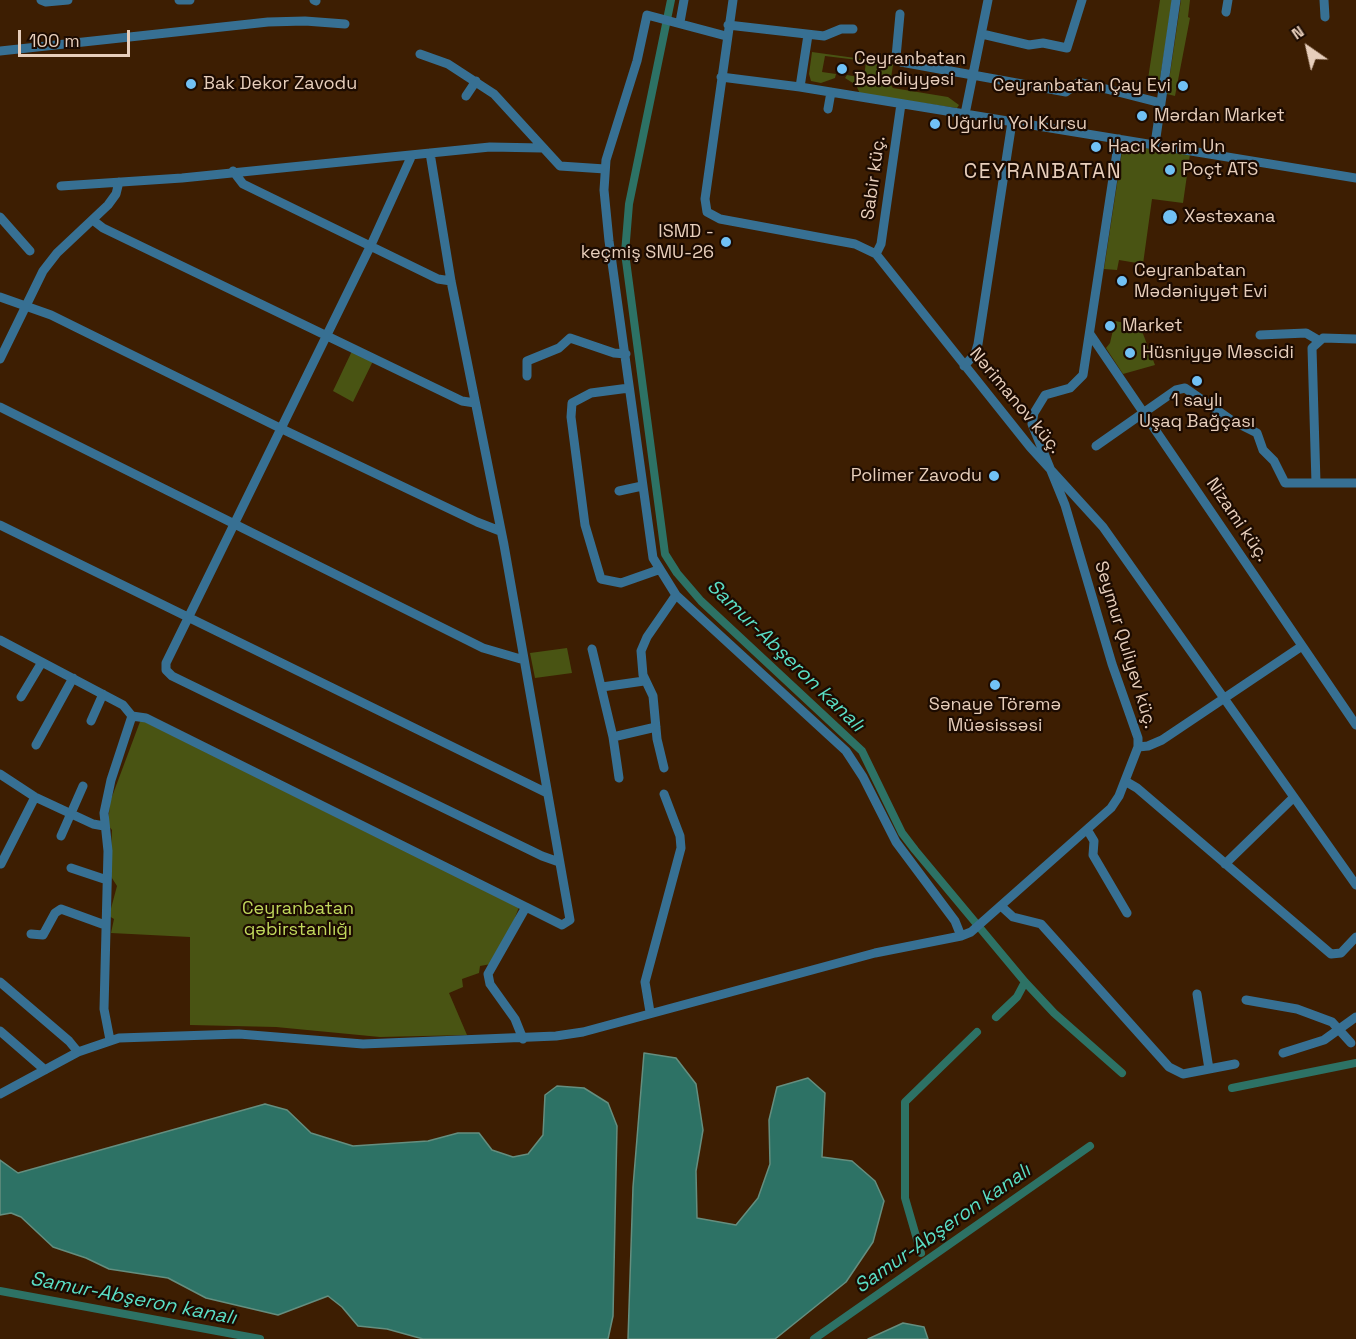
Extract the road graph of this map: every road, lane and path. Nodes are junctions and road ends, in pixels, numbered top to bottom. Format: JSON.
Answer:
{"nodes":[{"id":1,"x":41,"y":0,"type":"edge"},
{"id":2,"x":68,"y":0,"type":"edge"},
{"id":3,"x":178,"y":0,"type":"edge"},
{"id":4,"x":190,"y":0,"type":"edge"},
{"id":5,"x":684,"y":0,"type":"edge"},
{"id":6,"x":733,"y":0,"type":"edge"},
{"id":7,"x":988,"y":0,"type":"edge"},
{"id":8,"x":1082,"y":0,"type":"edge"},
{"id":9,"x":1176,"y":0,"type":"edge"},
{"id":10,"x":1228,"y":0,"type":"edge"},
{"id":11,"x":1324,"y":0,"type":"edge"},
{"id":12,"x":1226,"y":12,"type":"dead end"},
{"id":13,"x":900,"y":14,"type":"dead end"},
{"id":14,"x":1325,"y":17,"type":"dead end"},
{"id":15,"x":680,"y":22,"type":"junction"},
{"id":16,"x":345,"y":24,"type":"dead end"},
{"id":17,"x":728,"y":25,"type":"junction"},
{"id":18,"x":853,"y":29,"type":"dead end"},
{"id":19,"x":982,"y":34,"type":"junction"},
{"id":20,"x":808,"y":35,"type":"junction"},
{"id":21,"x":726,"y":36,"type":"junction"},
{"id":22,"x":0,"y":51,"type":"edge"},
{"id":23,"x":420,"y":54,"type":"dead end"},
{"id":24,"x":973,"y":75,"type":"junction"},
{"id":25,"x":721,"y":77,"type":"junction"},
{"id":26,"x":476,"y":81,"type":"junction"},
{"id":27,"x":800,"y":87,"type":"junction"},
{"id":28,"x":831,"y":92,"type":"junction"},
{"id":29,"x":466,"y":96,"type":"dead end"},
{"id":30,"x":1161,"y":103,"type":"junction"},
{"id":31,"x":901,"y":104,"type":"junction"},
{"id":32,"x":828,"y":108,"type":"dead end"},
{"id":33,"x":965,"y":114,"type":"junction"},
{"id":34,"x":1012,"y":122,"type":"junction"},
{"id":35,"x":1119,"y":139,"type":"junction"},
{"id":36,"x":1155,"y":144,"type":"junction"},
{"id":37,"x":542,"y":148,"type":"junction"},
{"id":38,"x":430,"y":153,"type":"junction"},
{"id":39,"x":412,"y":155,"type":"junction"},
{"id":40,"x":605,"y":170,"type":"junction"},
{"id":41,"x":233,"y":171,"type":"junction"},
{"id":42,"x":1356,"y":178,"type":"edge"},
{"id":43,"x":118,"y":182,"type":"junction"},
{"id":44,"x":61,"y":186,"type":"dead end"},
{"id":45,"x":0,"y":217,"type":"edge"},
{"id":46,"x":94,"y":221,"type":"junction"},
{"id":47,"x":371,"y":245,"type":"junction"},
{"id":48,"x":30,"y":251,"type":"dead end"},
{"id":49,"x":876,"y":254,"type":"junction"},
{"id":50,"x":451,"y":280,"type":"junction"},
{"id":51,"x":0,"y":297,"type":"edge"},
{"id":52,"x":25,"y":306,"type":"junction"},
{"id":53,"x":1090,"y":334,"type":"junction"},
{"id":54,"x":327,"y":335,"type":"junction"},
{"id":55,"x":1260,"y":335,"type":"dead end"},
{"id":56,"x":1356,"y":339,"type":"edge"},
{"id":57,"x":1318,"y":340,"type":"junction"},
{"id":58,"x":626,"y":354,"type":"junction"},
{"id":59,"x":0,"y":359,"type":"edge"},
{"id":60,"x":964,"y":366,"type":"junction"},
{"id":61,"x":527,"y":376,"type":"dead end"},
{"id":62,"x":629,"y":388,"type":"junction"},
{"id":63,"x":475,"y":404,"type":"junction"},
{"id":64,"x":0,"y":407,"type":"edge"},
{"id":65,"x":1144,"y":413,"type":"junction"},
{"id":66,"x":282,"y":429,"type":"junction"},
{"id":67,"x":1096,"y":446,"type":"dead end"},
{"id":68,"x":1049,"y":467,"type":"junction"},
{"id":69,"x":1316,"y":483,"type":"junction"},
{"id":70,"x":1356,"y":483,"type":"edge"},
{"id":71,"x":642,"y":486,"type":"junction"},
{"id":72,"x":619,"y":491,"type":"dead end"},
{"id":73,"x":236,"y":524,"type":"junction"},
{"id":74,"x":0,"y":525,"type":"edge"},
{"id":75,"x":500,"y":531,"type":"junction"},
{"id":76,"x":658,"y":570,"type":"junction"},
{"id":77,"x":676,"y":595,"type":"junction"},
{"id":78,"x":189,"y":618,"type":"junction"},
{"id":79,"x":0,"y":640,"type":"edge"},
{"id":80,"x":1302,"y":646,"type":"junction"},
{"id":81,"x":592,"y":649,"type":"dead end"},
{"id":82,"x":524,"y":660,"type":"junction"},
{"id":83,"x":42,"y":662,"type":"junction"},
{"id":84,"x":73,"y":678,"type":"junction"},
{"id":85,"x":644,"y":681,"type":"junction"},
{"id":86,"x":602,"y":687,"type":"junction"},
{"id":87,"x":103,"y":694,"type":"junction"},
{"id":88,"x":21,"y":697,"type":"dead end"},
{"id":89,"x":1223,"y":699,"type":"junction"},
{"id":90,"x":132,"y":716,"type":"junction"},
{"id":91,"x":91,"y":721,"type":"dead end"},
{"id":92,"x":1356,"y":725,"type":"edge"},
{"id":93,"x":656,"y":727,"type":"junction"},
{"id":94,"x":613,"y":737,"type":"junction"},
{"id":95,"x":36,"y":745,"type":"dead end"},
{"id":96,"x":1138,"y":747,"type":"junction"},
{"id":97,"x":664,"y":768,"type":"dead end"},
{"id":98,"x":0,"y":774,"type":"edge"},
{"id":99,"x":619,"y":778,"type":"dead end"},
{"id":100,"x":1125,"y":781,"type":"junction"},
{"id":101,"x":83,"y":786,"type":"dead end"},
{"id":102,"x":547,"y":794,"type":"junction"},
{"id":103,"x":664,"y":794,"type":"dead end"},
{"id":104,"x":35,"y":797,"type":"junction"},
{"id":105,"x":1293,"y":798,"type":"junction"},
{"id":106,"x":71,"y":814,"type":"junction"},
{"id":107,"x":104,"y":826,"type":"junction"},
{"id":108,"x":1088,"y":831,"type":"junction"},
{"id":109,"x":61,"y":836,"type":"dead end"},
{"id":110,"x":559,"y":862,"type":"junction"},
{"id":111,"x":1,"y":864,"type":"edge"},
{"id":112,"x":1225,"y":864,"type":"junction"},
{"id":113,"x":71,"y":868,"type":"dead end"},
{"id":114,"x":107,"y":880,"type":"junction"},
{"id":115,"x":1356,"y":885,"type":"edge"},
{"id":116,"x":1001,"y":906,"type":"junction"},
{"id":117,"x":526,"y":907,"type":"junction"},
{"id":118,"x":1127,"y":913,"type":"dead end"},
{"id":119,"x":105,"y":925,"type":"junction"},
{"id":120,"x":31,"y":934,"type":"dead end"},
{"id":121,"x":961,"y":936,"type":"junction"},
{"id":122,"x":1356,"y":937,"type":"edge"},
{"id":123,"x":0,"y":982,"type":"edge"},
{"id":124,"x":1197,"y":994,"type":"dead end"},
{"id":125,"x":1246,"y":1000,"type":"dead end"},
{"id":126,"x":650,"y":1012,"type":"junction"},
{"id":127,"x":1356,"y":1017,"type":"edge"},
{"id":128,"x":1341,"y":1030,"type":"junction"},
{"id":129,"x":0,"y":1031,"type":"edge"},
{"id":130,"x":523,"y":1039,"type":"junction"},
{"id":131,"x":110,"y":1040,"type":"junction"},
{"id":132,"x":1351,"y":1043,"type":"dead end"},
{"id":133,"x":78,"y":1052,"type":"junction"},
{"id":134,"x":1283,"y":1053,"type":"dead end"},
{"id":135,"x":1235,"y":1064,"type":"dead end"},
{"id":136,"x":1209,"y":1069,"type":"junction"},
{"id":137,"x":45,"y":1070,"type":"junction"},
{"id":138,"x":0,"y":1094,"type":"edge"}],
"edges":[{"from":1,"to":2,"type":"street"},
{"from":3,"to":4,"type":"street"},
{"from":5,"to":15,"type":"street"},
{"from":6,"to":17,"type":"street","name":"Nərimanov küç."},
{"from":7,"to":19,"type":"street"},
{"from":8,"to":19,"type":"street"},
{"from":9,"to":30,"type":"street"},
{"from":10,"to":12,"type":"street"},
{"from":11,"to":14,"type":"street"},
{"from":13,"to":24,"type":"street"},
{"from":15,"to":21,"type":"street"},
{"from":15,"to":40,"type":"street"},
{"from":16,"to":22,"type":"street"},
{"from":17,"to":20,"type":"street"},
{"from":17,"to":21,"type":"street","name":"Nərimanov küç."},
{"from":18,"to":20,"type":"street"},
{"from":19,"to":24,"type":"street"},
{"from":20,"to":27,"type":"street"},
{"from":21,"to":25,"type":"street","name":"Nərimanov küç."},
{"from":23,"to":26,"type":"street"},
{"from":24,"to":30,"type":"street"},
{"from":24,"to":33,"type":"street"},
{"from":25,"to":27,"type":"street"},
{"from":25,"to":49,"type":"street","name":"Nərimanov küç."},
{"from":26,"to":29,"type":"street"},
{"from":26,"to":37,"type":"street"},
{"from":27,"to":28,"type":"street"},
{"from":28,"to":31,"type":"street"},
{"from":28,"to":32,"type":"street"},
{"from":30,"to":36,"type":"street"},
{"from":31,"to":33,"type":"street"},
{"from":31,"to":49,"type":"street","name":"Sabir küç."},
{"from":33,"to":34,"type":"street"},
{"from":34,"to":35,"type":"street"},
{"from":34,"to":60,"type":"street"},
{"from":35,"to":36,"type":"street"},
{"from":35,"to":53,"type":"street"},
{"from":36,"to":42,"type":"street"},
{"from":37,"to":38,"type":"street"},
{"from":37,"to":40,"type":"street"},
{"from":38,"to":39,"type":"street"},
{"from":38,"to":50,"type":"street"},
{"from":39,"to":41,"type":"street"},
{"from":39,"to":47,"type":"street"},
{"from":40,"to":58,"type":"street"},
{"from":41,"to":43,"type":"street"},
{"from":41,"to":47,"type":"street"},
{"from":43,"to":44,"type":"street"},
{"from":43,"to":46,"type":"street"},
{"from":45,"to":48,"type":"street"},
{"from":46,"to":52,"type":"street"},
{"from":46,"to":54,"type":"street"},
{"from":47,"to":50,"type":"street"},
{"from":47,"to":54,"type":"street"},
{"from":49,"to":60,"type":"street","name":"Nərimanov küç."},
{"from":50,"to":63,"type":"street"},
{"from":51,"to":52,"type":"street"},
{"from":52,"to":59,"type":"street"},
{"from":52,"to":66,"type":"street"},
{"from":53,"to":65,"type":"street","name":"Nizami küç."},
{"from":53,"to":68,"type":"street"},
{"from":54,"to":63,"type":"street"},
{"from":54,"to":66,"type":"street"},
{"from":55,"to":57,"type":"street"},
{"from":56,"to":57,"type":"street"},
{"from":57,"to":69,"type":"street"},
{"from":58,"to":61,"type":"street"},
{"from":58,"to":62,"type":"street"},
{"from":60,"to":68,"type":"street","name":"Nərimanov küç."},
{"from":62,"to":71,"type":"street"},
{"from":62,"to":76,"type":"street"},
{"from":63,"to":75,"type":"street"},
{"from":64,"to":73,"type":"street"},
{"from":65,"to":67,"type":"street"},
{"from":65,"to":69,"type":"street"},
{"from":65,"to":80,"type":"street","name":"Nizami küç."},
{"from":66,"to":73,"type":"street"},
{"from":66,"to":75,"type":"street"},
{"from":68,"to":89,"type":"street","name":"Nərimanov küç."},
{"from":68,"to":96,"type":"street","name":"Seymur Quliyev küç."},
{"from":69,"to":70,"type":"street"},
{"from":71,"to":72,"type":"street"},
{"from":71,"to":76,"type":"street"},
{"from":73,"to":78,"type":"street"},
{"from":73,"to":82,"type":"street"},
{"from":74,"to":78,"type":"street"},
{"from":75,"to":82,"type":"street"},
{"from":76,"to":77,"type":"street"},
{"from":77,"to":85,"type":"street"},
{"from":77,"to":121,"type":"street"},
{"from":78,"to":102,"type":"street"},
{"from":78,"to":110,"type":"street"},
{"from":79,"to":83,"type":"street"},
{"from":80,"to":89,"type":"street"},
{"from":80,"to":92,"type":"street","name":"Nizami küç."},
{"from":81,"to":86,"type":"street"},
{"from":82,"to":102,"type":"street"},
{"from":83,"to":84,"type":"street"},
{"from":83,"to":88,"type":"street"},
{"from":84,"to":87,"type":"street"},
{"from":84,"to":95,"type":"street"},
{"from":85,"to":86,"type":"street"},
{"from":85,"to":93,"type":"street"},
{"from":86,"to":94,"type":"street"},
{"from":87,"to":90,"type":"street"},
{"from":87,"to":91,"type":"street"},
{"from":89,"to":96,"type":"street"},
{"from":89,"to":105,"type":"street","name":"Nərimanov küç."},
{"from":90,"to":107,"type":"street"},
{"from":90,"to":117,"type":"street"},
{"from":93,"to":94,"type":"street"},
{"from":93,"to":97,"type":"street"},
{"from":94,"to":99,"type":"street"},
{"from":96,"to":100,"type":"street","name":"Seymur Quliyev küç."},
{"from":98,"to":104,"type":"street"},
{"from":100,"to":108,"type":"street","name":"Seymur Quliyev küç."},
{"from":100,"to":112,"type":"street"},
{"from":101,"to":106,"type":"street"},
{"from":102,"to":110,"type":"street"},
{"from":103,"to":126,"type":"street"},
{"from":104,"to":106,"type":"street"},
{"from":104,"to":111,"type":"street"},
{"from":105,"to":112,"type":"street"},
{"from":105,"to":115,"type":"street","name":"Nərimanov küç."},
{"from":106,"to":107,"type":"street"},
{"from":106,"to":109,"type":"street"},
{"from":107,"to":114,"type":"street"},
{"from":108,"to":116,"type":"street","name":"Seymur Quliyev küç."},
{"from":108,"to":118,"type":"street"},
{"from":110,"to":117,"type":"street"},
{"from":112,"to":122,"type":"street"},
{"from":113,"to":114,"type":"street"},
{"from":114,"to":119,"type":"street"},
{"from":116,"to":121,"type":"street","name":"Seymur Quliyev küç."},
{"from":116,"to":136,"type":"street"},
{"from":117,"to":130,"type":"street"},
{"from":119,"to":120,"type":"street"},
{"from":119,"to":131,"type":"street"},
{"from":121,"to":126,"type":"street","name":"Seymur Quliyev küç."},
{"from":123,"to":133,"type":"street"},
{"from":124,"to":136,"type":"street"},
{"from":125,"to":128,"type":"street"},
{"from":126,"to":130,"type":"street","name":"Seymur Quliyev küç."},
{"from":127,"to":128,"type":"street"},
{"from":128,"to":132,"type":"street"},
{"from":128,"to":134,"type":"street"},
{"from":129,"to":137,"type":"street"},
{"from":130,"to":131,"type":"street","name":"Seymur Quliyev küç."},
{"from":131,"to":133,"type":"street","name":"Seymur Quliyev küç."},
{"from":133,"to":137,"type":"street","name":"Seymur Quliyev küç."},
{"from":135,"to":136,"type":"street"},
{"from":137,"to":138,"type":"street","name":"Seymur Quliyev küç."}]}
